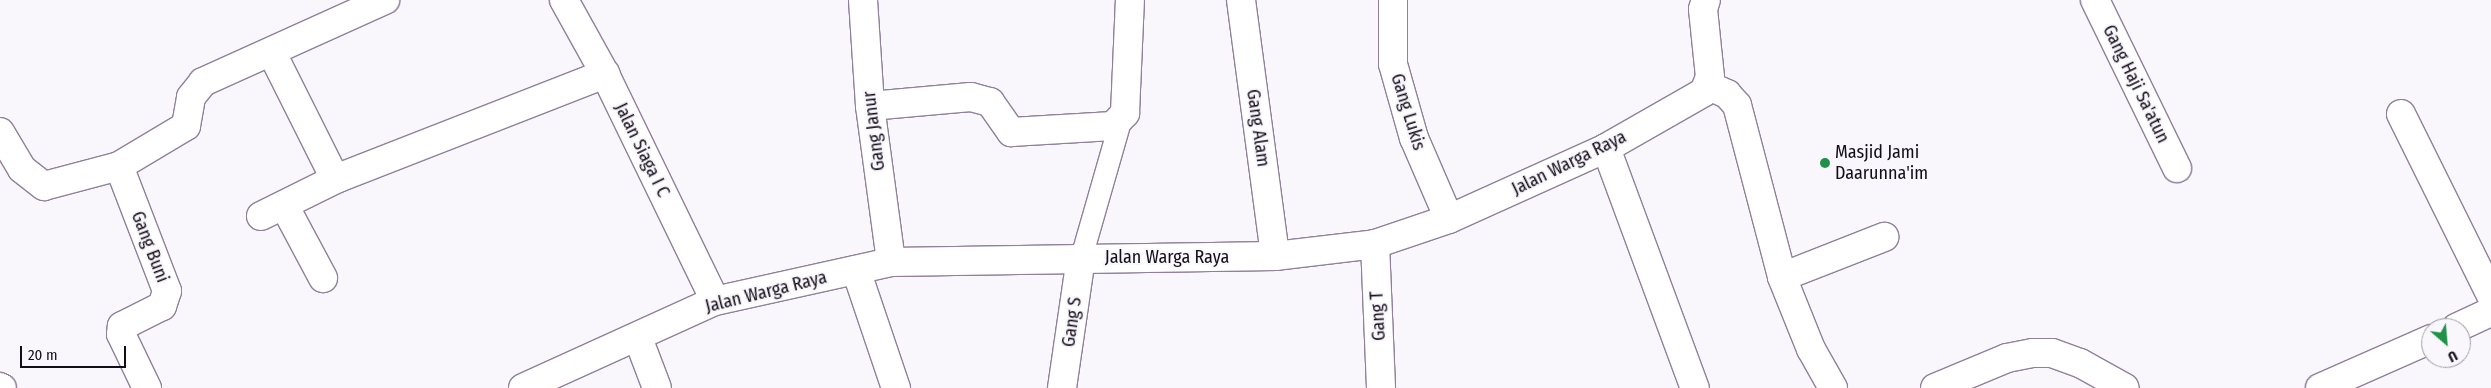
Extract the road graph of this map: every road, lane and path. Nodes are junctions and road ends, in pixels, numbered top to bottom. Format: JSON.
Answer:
{"nodes":[{"id":1,"x":386,"y":0,"type":"edge"},
{"id":2,"x":564,"y":0,"type":"edge"},
{"id":3,"x":863,"y":0,"type":"edge"},
{"id":4,"x":1130,"y":0,"type":"edge"},
{"id":5,"x":1241,"y":0,"type":"edge"},
{"id":6,"x":1393,"y":0,"type":"edge"},
{"id":7,"x":1706,"y":0,"type":"edge"},
{"id":8,"x":2095,"y":0,"type":"edge"},
{"id":9,"x":272,"y":54,"type":"junction"},
{"id":10,"x":605,"y":74,"type":"junction"},
{"id":11,"x":1709,"y":86,"type":"junction"},
{"id":12,"x":870,"y":106,"type":"junction"},
{"id":13,"x":2401,"y":114,"type":"dead end"},
{"id":14,"x":1120,"y":120,"type":"junction"},
{"id":15,"x":0,"y":132,"type":"edge"},
{"id":16,"x":1606,"y":148,"type":"junction"},
{"id":17,"x":119,"y":166,"type":"junction"},
{"id":18,"x":2178,"y":168,"type":"dead end"},
{"id":19,"x":338,"y":178,"type":"junction"},
{"id":20,"x":1449,"y":219,"type":"junction"},
{"id":21,"x":1884,"y":237,"type":"dead end"},
{"id":22,"x":1375,"y":244,"type":"junction"},
{"id":23,"x":1275,"y":256,"type":"junction"},
{"id":24,"x":1081,"y":257,"type":"junction"},
{"id":25,"x":891,"y":262,"type":"junction"},
{"id":26,"x":856,"y":270,"type":"junction"},
{"id":27,"x":1782,"y":277,"type":"junction"},
{"id":28,"x":323,"y":278,"type":"dead end"},
{"id":29,"x":2491,"y":295,"type":"edge"},
{"id":30,"x":715,"y":302,"type":"junction"},
{"id":31,"x":2491,"y":312,"type":"edge"},
{"id":32,"x":2471,"y":321,"type":"edge"},
{"id":33,"x":638,"y":338,"type":"junction"},
{"id":34,"x":2421,"y":343,"type":"edge"},
{"id":35,"x":147,"y":388,"type":"edge"},
{"id":36,"x":523,"y":388,"type":"edge"},
{"id":37,"x":657,"y":388,"type":"edge"},
{"id":38,"x":896,"y":388,"type":"edge"},
{"id":39,"x":1062,"y":388,"type":"edge"},
{"id":40,"x":1381,"y":388,"type":"edge"},
{"id":41,"x":1695,"y":388,"type":"edge"},
{"id":42,"x":1833,"y":388,"type":"edge"},
{"id":43,"x":1935,"y":388,"type":"edge"},
{"id":44,"x":2125,"y":388,"type":"edge"},
{"id":45,"x":2320,"y":388,"type":"edge"}],
"edges":[{"from":1,"to":9,"type":"street"},
{"from":2,"to":10,"type":"street","name":"Jalan Siaga I C"},
{"from":3,"to":12,"type":"street","name":"Gang Janur"},
{"from":4,"to":14,"type":"street"},
{"from":5,"to":23,"type":"street","name":"Gang Alam"},
{"from":6,"to":20,"type":"street","name":"Gang Lukis"},
{"from":7,"to":11,"type":"street"},
{"from":8,"to":18,"type":"street","name":"Gang Haji Sa'atun"},
{"from":9,"to":17,"type":"street"},
{"from":9,"to":19,"type":"street"},
{"from":10,"to":19,"type":"street"},
{"from":10,"to":30,"type":"street","name":"Jalan Siaga I C"},
{"from":11,"to":16,"type":"street","name":"Jalan Warga Raya"},
{"from":11,"to":27,"type":"street"},
{"from":12,"to":14,"type":"street"},
{"from":12,"to":25,"type":"street","name":"Gang Janur"},
{"from":13,"to":29,"type":"street"},
{"from":14,"to":24,"type":"lane"},
{"from":15,"to":17,"type":"street"},
{"from":16,"to":20,"type":"street","name":"Jalan Warga Raya"},
{"from":16,"to":41,"type":"street"},
{"from":17,"to":35,"type":"street","name":"Gang Buni"},
{"from":19,"to":28,"type":"street"},
{"from":20,"to":22,"type":"street","name":"Jalan Warga Raya"},
{"from":21,"to":27,"type":"street"},
{"from":22,"to":23,"type":"street","name":"Jalan Warga Raya"},
{"from":22,"to":40,"type":"street","name":"Gang T"},
{"from":23,"to":24,"type":"street","name":"Jalan Warga Raya"},
{"from":24,"to":25,"type":"street","name":"Jalan Warga Raya"},
{"from":24,"to":39,"type":"street","name":"Gang S"},
{"from":25,"to":26,"type":"street","name":"Jalan Warga Raya"},
{"from":26,"to":30,"type":"street","name":"Jalan Warga Raya"},
{"from":26,"to":38,"type":"street"},
{"from":27,"to":42,"type":"street"},
{"from":30,"to":33,"type":"street","name":"Jalan Warga Raya"},
{"from":31,"to":32,"type":"street"},
{"from":33,"to":36,"type":"street","name":"Jalan Warga Raya"},
{"from":33,"to":37,"type":"street"},
{"from":34,"to":45,"type":"street"},
{"from":43,"to":44,"type":"street"}]}
